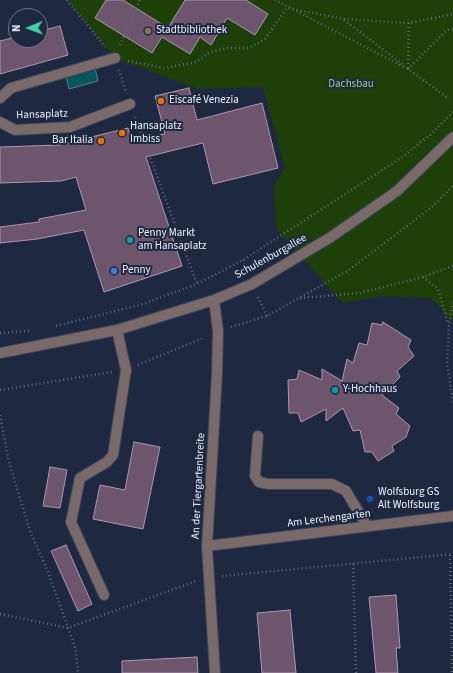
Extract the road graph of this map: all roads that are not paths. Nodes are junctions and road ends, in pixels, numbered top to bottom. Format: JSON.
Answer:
{"nodes":[{"id":1,"x":115,"y":58,"type":"road end"},
{"id":2,"x":0,"y":98,"type":"edge"},
{"id":3,"x":130,"y":104,"type":"road end"},
{"id":4,"x":0,"y":122,"type":"edge"},
{"id":5,"x":453,"y":137,"type":"edge"},
{"id":6,"x":214,"y":300,"type":"junction"},
{"id":7,"x":117,"y":330,"type":"junction"},
{"id":8,"x":0,"y":353,"type":"edge"},
{"id":9,"x":258,"y":436,"type":"dead end"},
{"id":10,"x":453,"y":516,"type":"edge"},
{"id":11,"x":367,"y":526,"type":"junction"},
{"id":12,"x":207,"y":546,"type":"junction"},
{"id":13,"x":104,"y":595,"type":"dead end"},
{"id":14,"x":215,"y":673,"type":"edge"}],
"edges":[{"from":1,"to":2,"type":"street"},
{"from":3,"to":4,"type":"street","name":"Hansaplatz"},
{"from":5,"to":6,"type":"street","name":"Schulenburgallee"},
{"from":6,"to":7,"type":"street","name":"Schulenburgallee"},
{"from":6,"to":12,"type":"street","name":"An der Tiergartenbreite"},
{"from":7,"to":8,"type":"street","name":"Schulenburgallee"},
{"from":7,"to":13,"type":"street"},
{"from":9,"to":11,"type":"street"},
{"from":10,"to":11,"type":"street","name":"Am Lerchengarten"},
{"from":11,"to":12,"type":"street","name":"Am Lerchengarten"},
{"from":12,"to":14,"type":"street","name":"An der Tiergartenbreite"}]}
